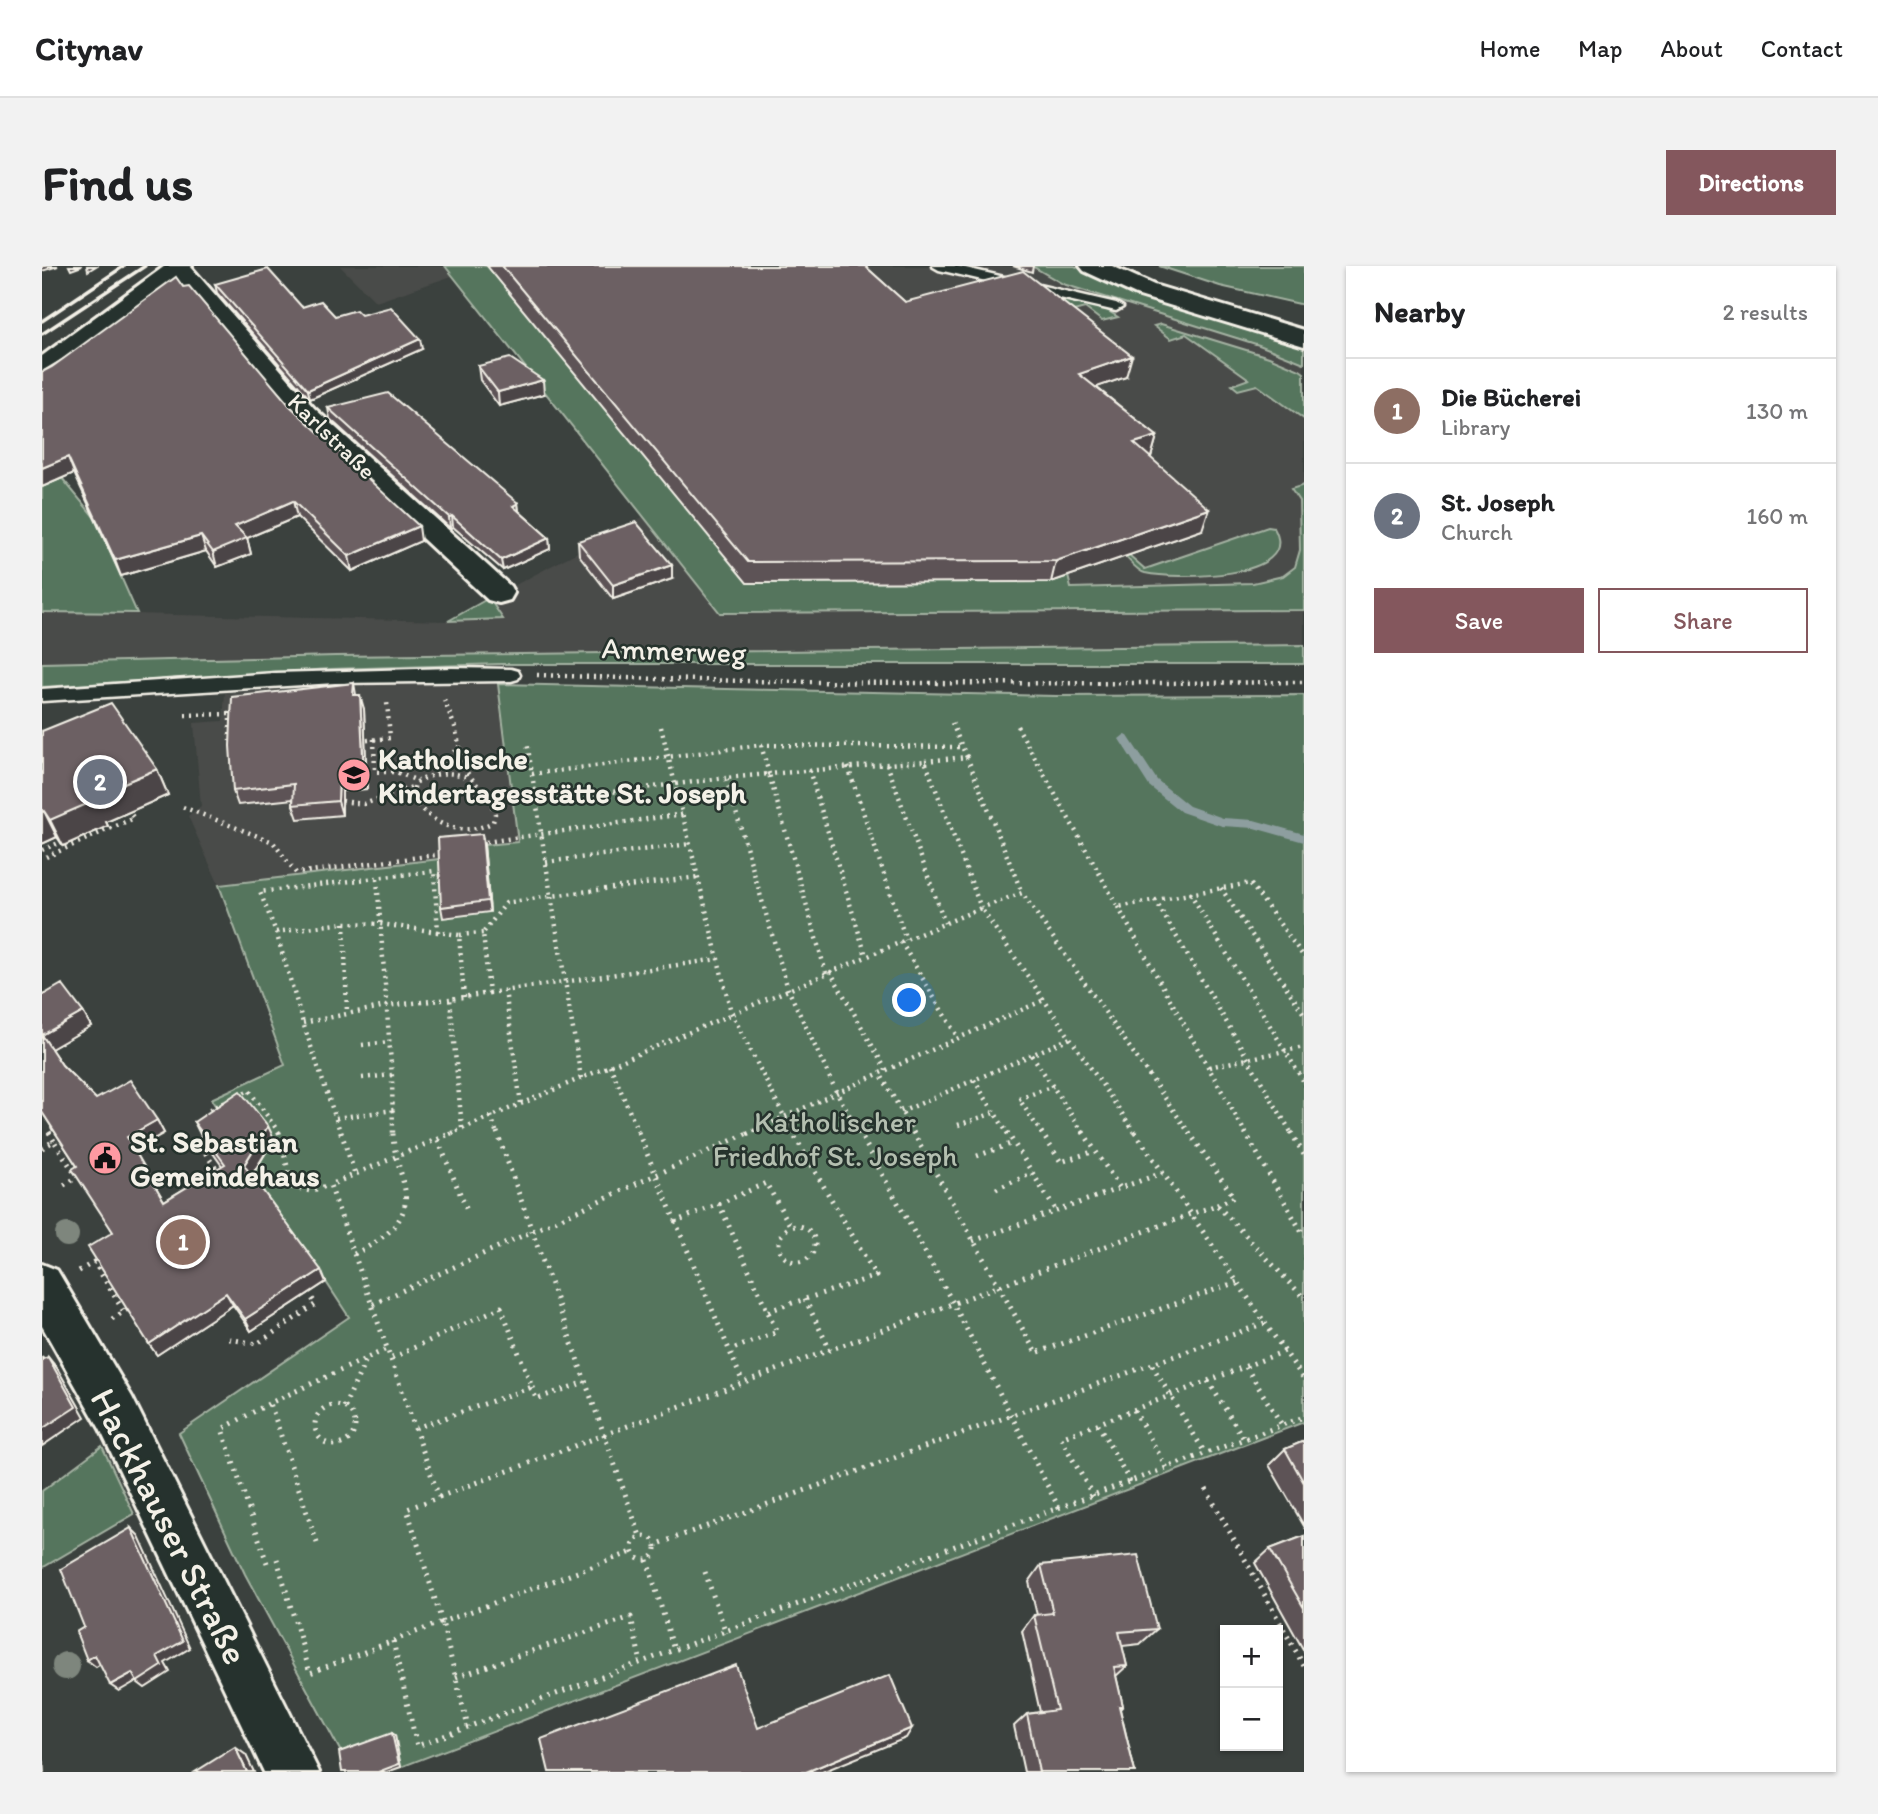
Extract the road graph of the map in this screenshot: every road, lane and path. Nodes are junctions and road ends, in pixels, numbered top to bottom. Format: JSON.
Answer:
{"nodes":[{"id":1,"x":939,"y":266,"type":"edge"},
{"id":2,"x":1092,"y":266,"type":"edge"},
{"id":3,"x":1143,"y":266,"type":"edge"},
{"id":4,"x":179,"y":267,"type":"edge"},
{"id":5,"x":1276,"y":305,"type":"dead end"},
{"id":6,"x":1116,"y":307,"type":"dead end"},
{"id":7,"x":1219,"y":310,"type":"junction"},
{"id":8,"x":1304,"y":327,"type":"edge"},
{"id":9,"x":1304,"y":338,"type":"edge"},
{"id":10,"x":42,"y":368,"type":"edge"},
{"id":11,"x":499,"y":593,"type":"dead end"},
{"id":12,"x":512,"y":676,"type":"joint"},
{"id":13,"x":1304,"y":682,"type":"edge"},
{"id":14,"x":230,"y":683,"type":"junction"},
{"id":15,"x":42,"y":695,"type":"edge"},
{"id":16,"x":444,"y":699,"type":"dead end"},
{"id":17,"x":387,"y":702,"type":"dead end"},
{"id":18,"x":952,"y":723,"type":"dead end"},
{"id":19,"x":1017,"y":726,"type":"dead end"},
{"id":20,"x":661,"y":727,"type":"dead end"},
{"id":21,"x":374,"y":739,"type":"junction"},
{"id":22,"x":349,"y":742,"type":"edge"},
{"id":23,"x":527,"y":742,"type":"dead end"},
{"id":24,"x":231,"y":744,"type":"edge"},
{"id":25,"x":761,"y":745,"type":"junction"},
{"id":26,"x":459,"y":746,"type":"junction"},
{"id":27,"x":962,"y":747,"type":"junction"},
{"id":28,"x":669,"y":756,"type":"junction"},
{"id":29,"x":967,"y":757,"type":"junction"},
{"id":30,"x":925,"y":761,"type":"junction"},
{"id":31,"x":887,"y":764,"type":"junction"},
{"id":32,"x":848,"y":767,"type":"junction"},
{"id":33,"x":809,"y":770,"type":"junction"},
{"id":34,"x":434,"y":774,"type":"junction"},
{"id":35,"x":532,"y":774,"type":"junction"},
{"id":36,"x":769,"y":774,"type":"junction"},
{"id":37,"x":469,"y":778,"type":"junction"},
{"id":38,"x":726,"y":778,"type":"junction"},
{"id":39,"x":418,"y":781,"type":"junction"},
{"id":40,"x":676,"y":785,"type":"junction"},
{"id":41,"x":413,"y":787,"type":"junction"},
{"id":42,"x":342,"y":801,"type":"edge"},
{"id":43,"x":537,"y":802,"type":"junction"},
{"id":44,"x":183,"y":807,"type":"dead end"},
{"id":45,"x":129,"y":812,"type":"edge"},
{"id":46,"x":683,"y":814,"type":"junction"},
{"id":47,"x":542,"y":834,"type":"junction"},
{"id":48,"x":61,"y":842,"type":"edge"},
{"id":49,"x":690,"y":844,"type":"junction"},
{"id":50,"x":468,"y":845,"type":"edge"},
{"id":51,"x":42,"y":850,"type":"edge"},
{"id":52,"x":456,"y":852,"type":"edge"},
{"id":53,"x":46,"y":857,"type":"dead end"},
{"id":54,"x":546,"y":862,"type":"junction"},
{"id":55,"x":698,"y":877,"type":"junction"},
{"id":56,"x":377,"y":879,"type":"junction"},
{"id":57,"x":1221,"y":888,"type":"junction"},
{"id":58,"x":1021,"y":893,"type":"junction"},
{"id":59,"x":1190,"y":893,"type":"junction"},
{"id":60,"x":551,"y":896,"type":"junction"},
{"id":61,"x":1155,"y":900,"type":"junction"},
{"id":62,"x":1118,"y":907,"type":"junction"},
{"id":63,"x":981,"y":908,"type":"junction"},
{"id":64,"x":344,"y":923,"type":"junction"},
{"id":65,"x":944,"y":923,"type":"junction"},
{"id":66,"x":380,"y":924,"type":"junction"},
{"id":67,"x":276,"y":932,"type":"junction"},
{"id":68,"x":438,"y":932,"type":"junction"},
{"id":69,"x":483,"y":933,"type":"junction"},
{"id":70,"x":459,"y":935,"type":"junction"},
{"id":71,"x":904,"y":941,"type":"junction"},
{"id":72,"x":866,"y":956,"type":"junction"},
{"id":73,"x":1304,"y":957,"type":"edge"},
{"id":74,"x":718,"y":959,"type":"junction"},
{"id":75,"x":828,"y":972,"type":"junction"},
{"id":76,"x":564,"y":981,"type":"junction"},
{"id":77,"x":788,"y":989,"type":"junction"},
{"id":78,"x":505,"y":990,"type":"junction"},
{"id":79,"x":489,"y":993,"type":"junction"},
{"id":80,"x":464,"y":997,"type":"junction"},
{"id":81,"x":450,"y":999,"type":"junction"},
{"id":82,"x":1044,"y":1000,"type":"junction"},
{"id":83,"x":386,"y":1006,"type":"junction"},
{"id":84,"x":347,"y":1013,"type":"junction"},
{"id":85,"x":731,"y":1013,"type":"junction"},
{"id":86,"x":1304,"y":1014,"type":"edge"},
{"id":87,"x":303,"y":1023,"type":"junction"},
{"id":88,"x":958,"y":1038,"type":"junction"},
{"id":89,"x":1070,"y":1038,"type":"junction"},
{"id":90,"x":389,"y":1042,"type":"junction"},
{"id":91,"x":362,"y":1045,"type":"dead end"},
{"id":92,"x":1304,"y":1047,"type":"edge"},
{"id":93,"x":1284,"y":1051,"type":"junction"},
{"id":94,"x":1032,"y":1055,"type":"junction"},
{"id":95,"x":1247,"y":1059,"type":"junction"},
{"id":96,"x":610,"y":1065,"type":"junction"},
{"id":97,"x":1209,"y":1067,"type":"junction"},
{"id":98,"x":886,"y":1070,"type":"junction"},
{"id":99,"x":880,"y":1073,"type":"junction"},
{"id":100,"x":392,"y":1075,"type":"junction"},
{"id":101,"x":581,"y":1078,"type":"junction"},
{"id":102,"x":362,"y":1079,"type":"dead end"},
{"id":103,"x":974,"y":1080,"type":"junction"},
{"id":104,"x":1304,"y":1082,"type":"edge"},
{"id":105,"x":1053,"y":1086,"type":"junction"},
{"id":106,"x":836,"y":1091,"type":"junction"},
{"id":107,"x":521,"y":1104,"type":"junction"},
{"id":108,"x":394,"y":1110,"type":"junction"},
{"id":109,"x":901,"y":1112,"type":"junction"},
{"id":110,"x":995,"y":1113,"type":"junction"},
{"id":111,"x":491,"y":1116,"type":"junction"},
{"id":112,"x":783,"y":1116,"type":"junction"},
{"id":113,"x":336,"y":1118,"type":"junction"},
{"id":114,"x":65,"y":1122,"type":"edge"},
{"id":115,"x":215,"y":1122,"type":"edge"},
{"id":116,"x":958,"y":1125,"type":"dead end"},
{"id":117,"x":462,"y":1128,"type":"junction"},
{"id":118,"x":438,"y":1140,"type":"junction"},
{"id":119,"x":54,"y":1141,"type":"junction"},
{"id":120,"x":212,"y":1141,"type":"edge"},
{"id":121,"x":1013,"y":1143,"type":"junction"},
{"id":122,"x":42,"y":1148,"type":"edge"},
{"id":123,"x":1095,"y":1151,"type":"junction"},
{"id":124,"x":1304,"y":1155,"type":"edge"},
{"id":125,"x":978,"y":1156,"type":"dead end"},
{"id":126,"x":395,"y":1158,"type":"junction"},
{"id":127,"x":1033,"y":1173,"type":"junction"},
{"id":128,"x":1162,"y":1173,"type":"junction"},
{"id":129,"x":355,"y":1174,"type":"junction"},
{"id":130,"x":654,"y":1176,"type":"junction"},
{"id":131,"x":223,"y":1178,"type":"edge"},
{"id":132,"x":64,"y":1185,"type":"dead end"},
{"id":133,"x":330,"y":1185,"type":"junction"},
{"id":134,"x":1120,"y":1188,"type":"junction"},
{"id":135,"x":996,"y":1189,"type":"dead end"},
{"id":136,"x":719,"y":1204,"type":"junction"},
{"id":137,"x":1217,"y":1205,"type":"junction"},
{"id":138,"x":1056,"y":1210,"type":"junction"},
{"id":139,"x":468,"y":1213,"type":"dead end"},
{"id":140,"x":1191,"y":1214,"type":"junction"},
{"id":141,"x":674,"y":1222,"type":"junction"},
{"id":142,"x":791,"y":1227,"type":"junction"},
{"id":143,"x":533,"y":1230,"type":"junction"},
{"id":144,"x":1303,"y":1233,"type":"edge"},
{"id":145,"x":972,"y":1241,"type":"junction"},
{"id":146,"x":354,"y":1254,"type":"junction"},
{"id":147,"x":1237,"y":1282,"type":"junction"},
{"id":148,"x":42,"y":1284,"type":"edge"},
{"id":149,"x":998,"y":1287,"type":"junction"},
{"id":150,"x":308,"y":1293,"type":"edge"},
{"id":151,"x":1304,"y":1298,"type":"edge"},
{"id":152,"x":805,"y":1299,"type":"junction"},
{"id":153,"x":953,"y":1303,"type":"junction"},
{"id":154,"x":373,"y":1304,"type":"junction"},
{"id":155,"x":128,"y":1309,"type":"edge"},
{"id":156,"x":768,"y":1311,"type":"junction"},
{"id":157,"x":112,"y":1319,"type":"dead end"},
{"id":158,"x":1265,"y":1323,"type":"junction"},
{"id":159,"x":229,"y":1339,"type":"dead end"},
{"id":160,"x":389,"y":1348,"type":"junction"},
{"id":161,"x":730,"y":1350,"type":"junction"},
{"id":162,"x":830,"y":1350,"type":"junction"},
{"id":163,"x":1285,"y":1351,"type":"junction"},
{"id":164,"x":392,"y":1358,"type":"junction"},
{"id":165,"x":367,"y":1359,"type":"junction"},
{"id":166,"x":1152,"y":1365,"type":"junction"},
{"id":167,"x":1246,"y":1367,"type":"junction"},
{"id":168,"x":1304,"y":1380,"type":"edge"},
{"id":169,"x":1208,"y":1381,"type":"junction"},
{"id":170,"x":585,"y":1382,"type":"junction"},
{"id":171,"x":743,"y":1383,"type":"junction"},
{"id":172,"x":532,"y":1387,"type":"junction"},
{"id":173,"x":1171,"y":1396,"type":"junction"},
{"id":174,"x":270,"y":1403,"type":"junction"},
{"id":175,"x":344,"y":1407,"type":"junction"},
{"id":176,"x":1134,"y":1410,"type":"junction"},
{"id":177,"x":1011,"y":1416,"type":"junction"},
{"id":178,"x":1304,"y":1417,"type":"edge"},
{"id":179,"x":1098,"y":1424,"type":"junction"},
{"id":180,"x":1282,"y":1425,"type":"junction"},
{"id":181,"x":416,"y":1428,"type":"junction"},
{"id":182,"x":602,"y":1435,"type":"junction"},
{"id":183,"x":1244,"y":1439,"type":"junction"},
{"id":184,"x":1205,"y":1454,"type":"junction"},
{"id":185,"x":1167,"y":1468,"type":"junction"},
{"id":186,"x":1130,"y":1482,"type":"junction"},
{"id":187,"x":1206,"y":1489,"type":"dead end"},
{"id":188,"x":1093,"y":1496,"type":"junction"},
{"id":189,"x":439,"y":1497,"type":"junction"},
{"id":190,"x":1059,"y":1508,"type":"junction"},
{"id":191,"x":640,"y":1536,"type":"junction"},
{"id":192,"x":317,"y":1543,"type":"dead end"},
{"id":193,"x":655,"y":1545,"type":"junction"},
{"id":194,"x":632,"y":1552,"type":"junction"},
{"id":195,"x":276,"y":1559,"type":"dead end"},
{"id":196,"x":647,"y":1560,"type":"junction"},
{"id":197,"x":267,"y":1563,"type":"dead end"},
{"id":198,"x":705,"y":1573,"type":"dead end"},
{"id":199,"x":442,"y":1622,"type":"junction"},
{"id":200,"x":726,"y":1633,"type":"junction"},
{"id":201,"x":393,"y":1641,"type":"junction"},
{"id":202,"x":674,"y":1650,"type":"junction"},
{"id":203,"x":641,"y":1663,"type":"junction"},
{"id":204,"x":1304,"y":1666,"type":"edge"},
{"id":205,"x":456,"y":1677,"type":"junction"},
{"id":206,"x":468,"y":1727,"type":"junction"},
{"id":207,"x":292,"y":1772,"type":"edge"}],
"edges":[{"from":1,"to":6,"type":"lane"},
{"from":2,"to":7,"type":"main road"},
{"from":3,"to":5,"type":"main road"},
{"from":4,"to":10,"type":"main road"},
{"from":4,"to":11,"type":"main road","name":"Karlstraße"},
{"from":7,"to":8,"type":"main road"},
{"from":7,"to":9,"type":"main road"},
{"from":12,"to":13,"type":"path","name":"Ammerweg"},
{"from":12,"to":14,"type":"lane"},
{"from":14,"to":15,"type":"lane"},
{"from":14,"to":24,"type":"path"},
{"from":16,"to":26,"type":"path"},
{"from":17,"to":21,"type":"path"},
{"from":18,"to":27,"type":"path"},
{"from":19,"to":62,"type":"path"},
{"from":20,"to":28,"type":"path"},
{"from":21,"to":22,"type":"path"},
{"from":21,"to":39,"type":"path"},
{"from":23,"to":35,"type":"path"},
{"from":25,"to":27,"type":"path"},
{"from":25,"to":28,"type":"path"},
{"from":25,"to":36,"type":"path"},
{"from":26,"to":34,"type":"path"},
{"from":26,"to":37,"type":"path"},
{"from":27,"to":29,"type":"path"},
{"from":28,"to":35,"type":"path"},
{"from":28,"to":40,"type":"path"},
{"from":29,"to":30,"type":"path"},
{"from":29,"to":58,"type":"path"},
{"from":30,"to":31,"type":"path"},
{"from":30,"to":63,"type":"path"},
{"from":31,"to":32,"type":"path"},
{"from":31,"to":65,"type":"path"},
{"from":32,"to":33,"type":"path"},
{"from":32,"to":71,"type":"path"},
{"from":33,"to":36,"type":"path"},
{"from":33,"to":72,"type":"path"},
{"from":34,"to":37,"type":"path"},
{"from":34,"to":39,"type":"path"},
{"from":35,"to":43,"type":"path"},
{"from":36,"to":38,"type":"path"},
{"from":36,"to":75,"type":"path"},
{"from":37,"to":41,"type":"path"},
{"from":38,"to":40,"type":"path"},
{"from":38,"to":77,"type":"path"},
{"from":39,"to":41,"type":"path"},
{"from":40,"to":43,"type":"path"},
{"from":40,"to":46,"type":"path"},
{"from":41,"to":42,"type":"path"},
{"from":43,"to":47,"type":"path"},
{"from":44,"to":52,"type":"path"},
{"from":45,"to":53,"type":"path"},
{"from":46,"to":47,"type":"path"},
{"from":46,"to":49,"type":"path"},
{"from":47,"to":50,"type":"path"},
{"from":47,"to":54,"type":"path"},
{"from":48,"to":51,"type":"path"},
{"from":49,"to":54,"type":"path"},
{"from":49,"to":55,"type":"path"},
{"from":54,"to":60,"type":"path"},
{"from":55,"to":60,"type":"path"},
{"from":55,"to":74,"type":"path"},
{"from":56,"to":66,"type":"path"},
{"from":56,"to":67,"type":"path"},
{"from":56,"to":68,"type":"path"},
{"from":57,"to":59,"type":"path"},
{"from":57,"to":73,"type":"path"},
{"from":57,"to":86,"type":"path"},
{"from":58,"to":63,"type":"path"},
{"from":58,"to":137,"type":"path"},
{"from":59,"to":61,"type":"path"},
{"from":59,"to":93,"type":"path"},
{"from":60,"to":69,"type":"path"},
{"from":60,"to":76,"type":"path"},
{"from":61,"to":62,"type":"path"},
{"from":61,"to":95,"type":"path"},
{"from":62,"to":97,"type":"path"},
{"from":63,"to":65,"type":"path"},
{"from":63,"to":82,"type":"path"},
{"from":64,"to":66,"type":"path"},
{"from":64,"to":67,"type":"path"},
{"from":64,"to":84,"type":"path"},
{"from":65,"to":71,"type":"path"},
{"from":66,"to":68,"type":"path"},
{"from":66,"to":83,"type":"path"},
{"from":67,"to":87,"type":"path"},
{"from":68,"to":70,"type":"path"},
{"from":69,"to":70,"type":"path"},
{"from":69,"to":79,"type":"path"},
{"from":70,"to":80,"type":"path"},
{"from":71,"to":72,"type":"path"},
{"from":71,"to":88,"type":"path"},
{"from":72,"to":75,"type":"path"},
{"from":74,"to":76,"type":"path"},
{"from":74,"to":85,"type":"path"},
{"from":75,"to":77,"type":"path"},
{"from":75,"to":98,"type":"path"},
{"from":76,"to":78,"type":"path"},
{"from":76,"to":101,"type":"path"},
{"from":77,"to":85,"type":"path"},
{"from":77,"to":106,"type":"path"},
{"from":78,"to":79,"type":"path"},
{"from":78,"to":107,"type":"path"},
{"from":79,"to":80,"type":"path"},
{"from":80,"to":81,"type":"path"},
{"from":81,"to":83,"type":"path"},
{"from":81,"to":117,"type":"path"},
{"from":82,"to":88,"type":"path"},
{"from":82,"to":89,"type":"path"},
{"from":83,"to":84,"type":"path"},
{"from":83,"to":90,"type":"path"},
{"from":84,"to":87,"type":"path"},
{"from":85,"to":96,"type":"path"},
{"from":85,"to":112,"type":"path"},
{"from":87,"to":113,"type":"path"},
{"from":88,"to":98,"type":"path"},
{"from":89,"to":94,"type":"path"},
{"from":89,"to":128,"type":"path"},
{"from":90,"to":91,"type":"path"},
{"from":90,"to":100,"type":"path"},
{"from":92,"to":93,"type":"path"},
{"from":93,"to":95,"type":"path"},
{"from":93,"to":104,"type":"path"},
{"from":94,"to":103,"type":"path"},
{"from":94,"to":105,"type":"path"},
{"from":95,"to":97,"type":"path"},
{"from":95,"to":124,"type":"path"},
{"from":96,"to":101,"type":"path"},
{"from":96,"to":130,"type":"path"},
{"from":97,"to":144,"type":"path"},
{"from":98,"to":99,"type":"path"},
{"from":99,"to":106,"type":"path"},
{"from":99,"to":109,"type":"path"},
{"from":100,"to":102,"type":"path"},
{"from":100,"to":108,"type":"path"},
{"from":101,"to":107,"type":"path"},
{"from":103,"to":109,"type":"path"},
{"from":103,"to":110,"type":"path"},
{"from":105,"to":123,"type":"path"},
{"from":105,"to":123,"type":"path"},
{"from":106,"to":112,"type":"path"},
{"from":106,"to":153,"type":"path"},
{"from":107,"to":111,"type":"path"},
{"from":108,"to":113,"type":"path"},
{"from":108,"to":126,"type":"path"},
{"from":109,"to":145,"type":"path"},
{"from":110,"to":116,"type":"path"},
{"from":110,"to":121,"type":"path"},
{"from":111,"to":117,"type":"path"},
{"from":111,"to":143,"type":"path"},
{"from":112,"to":130,"type":"path"},
{"from":112,"to":152,"type":"path"},
{"from":113,"to":129,"type":"path"},
{"from":114,"to":119,"type":"path"},
{"from":115,"to":133,"type":"path"},
{"from":117,"to":118,"type":"path"},
{"from":118,"to":126,"type":"path"},
{"from":118,"to":139,"type":"path"},
{"from":119,"to":122,"type":"path"},
{"from":119,"to":132,"type":"path"},
{"from":120,"to":131,"type":"path"},
{"from":121,"to":125,"type":"path"},
{"from":121,"to":127,"type":"path"},
{"from":123,"to":134,"type":"path"},
{"from":126,"to":129,"type":"path"},
{"from":126,"to":146,"type":"path"},
{"from":127,"to":135,"type":"path"},
{"from":127,"to":138,"type":"path"},
{"from":128,"to":134,"type":"path"},
{"from":128,"to":140,"type":"path"},
{"from":129,"to":133,"type":"path"},
{"from":130,"to":141,"type":"path"},
{"from":130,"to":143,"type":"path"},
{"from":133,"to":146,"type":"path"},
{"from":134,"to":138,"type":"path"},
{"from":136,"to":141,"type":"path"},
{"from":136,"to":142,"type":"path"},
{"from":136,"to":156,"type":"path"},
{"from":137,"to":140,"type":"path"},
{"from":137,"to":151,"type":"path"},
{"from":138,"to":145,"type":"path"},
{"from":140,"to":147,"type":"path"},
{"from":140,"to":149,"type":"path"},
{"from":141,"to":161,"type":"path"},
{"from":142,"to":142,"type":"path"},
{"from":143,"to":154,"type":"path"},
{"from":143,"to":170,"type":"path"},
{"from":145,"to":149,"type":"path"},
{"from":146,"to":154,"type":"path"},
{"from":147,"to":149,"type":"path"},
{"from":147,"to":158,"type":"path"},
{"from":148,"to":207,"type":"main road","name":"Hackhauser Straße"},
{"from":149,"to":153,"type":"path"},
{"from":150,"to":159,"type":"path"},
{"from":152,"to":156,"type":"path"},
{"from":152,"to":162,"type":"path"},
{"from":153,"to":162,"type":"path"},
{"from":153,"to":177,"type":"path"},
{"from":154,"to":160,"type":"path"},
{"from":155,"to":157,"type":"path"},
{"from":156,"to":161,"type":"path"},
{"from":158,"to":163,"type":"path"},
{"from":158,"to":166,"type":"path"},
{"from":160,"to":164,"type":"path"},
{"from":160,"to":165,"type":"path"},
{"from":161,"to":171,"type":"path"},
{"from":162,"to":171,"type":"path"},
{"from":163,"to":167,"type":"path"},
{"from":163,"to":168,"type":"path"},
{"from":164,"to":172,"type":"path"},
{"from":164,"to":181,"type":"path"},
{"from":165,"to":174,"type":"path"},
{"from":165,"to":175,"type":"path"},
{"from":166,"to":173,"type":"path"},
{"from":166,"to":177,"type":"path"},
{"from":167,"to":169,"type":"path"},
{"from":167,"to":180,"type":"path"},
{"from":169,"to":173,"type":"path"},
{"from":169,"to":183,"type":"path"},
{"from":170,"to":172,"type":"path"},
{"from":170,"to":182,"type":"path"},
{"from":171,"to":182,"type":"path"},
{"from":172,"to":181,"type":"path"},
{"from":173,"to":176,"type":"path"},
{"from":173,"to":184,"type":"path"},
{"from":174,"to":192,"type":"path"},
{"from":174,"to":197,"type":"path"},
{"from":175,"to":175,"type":"path"},
{"from":176,"to":179,"type":"path"},
{"from":176,"to":185,"type":"path"},
{"from":177,"to":190,"type":"path"},
{"from":177,"to":193,"type":"path"},
{"from":178,"to":180,"type":"path"},
{"from":179,"to":186,"type":"path"},
{"from":179,"to":188,"type":"path"},
{"from":180,"to":183,"type":"path"},
{"from":181,"to":189,"type":"path"},
{"from":182,"to":189,"type":"path"},
{"from":182,"to":191,"type":"path"},
{"from":183,"to":184,"type":"path"},
{"from":184,"to":185,"type":"path"},
{"from":185,"to":186,"type":"path"},
{"from":186,"to":188,"type":"path"},
{"from":187,"to":204,"type":"path"},
{"from":188,"to":190,"type":"path"},
{"from":189,"to":199,"type":"path"},
{"from":190,"to":200,"type":"path"},
{"from":191,"to":193,"type":"path"},
{"from":191,"to":194,"type":"path"},
{"from":193,"to":196,"type":"path"},
{"from":194,"to":196,"type":"path"},
{"from":194,"to":199,"type":"path"},
{"from":195,"to":201,"type":"path"},
{"from":196,"to":202,"type":"path"},
{"from":198,"to":200,"type":"path"},
{"from":199,"to":201,"type":"path"},
{"from":199,"to":205,"type":"path"},
{"from":200,"to":202,"type":"path"},
{"from":201,"to":206,"type":"path"},
{"from":202,"to":203,"type":"path"},
{"from":203,"to":205,"type":"path"},
{"from":203,"to":206,"type":"path"},
{"from":205,"to":206,"type":"path"}]}
